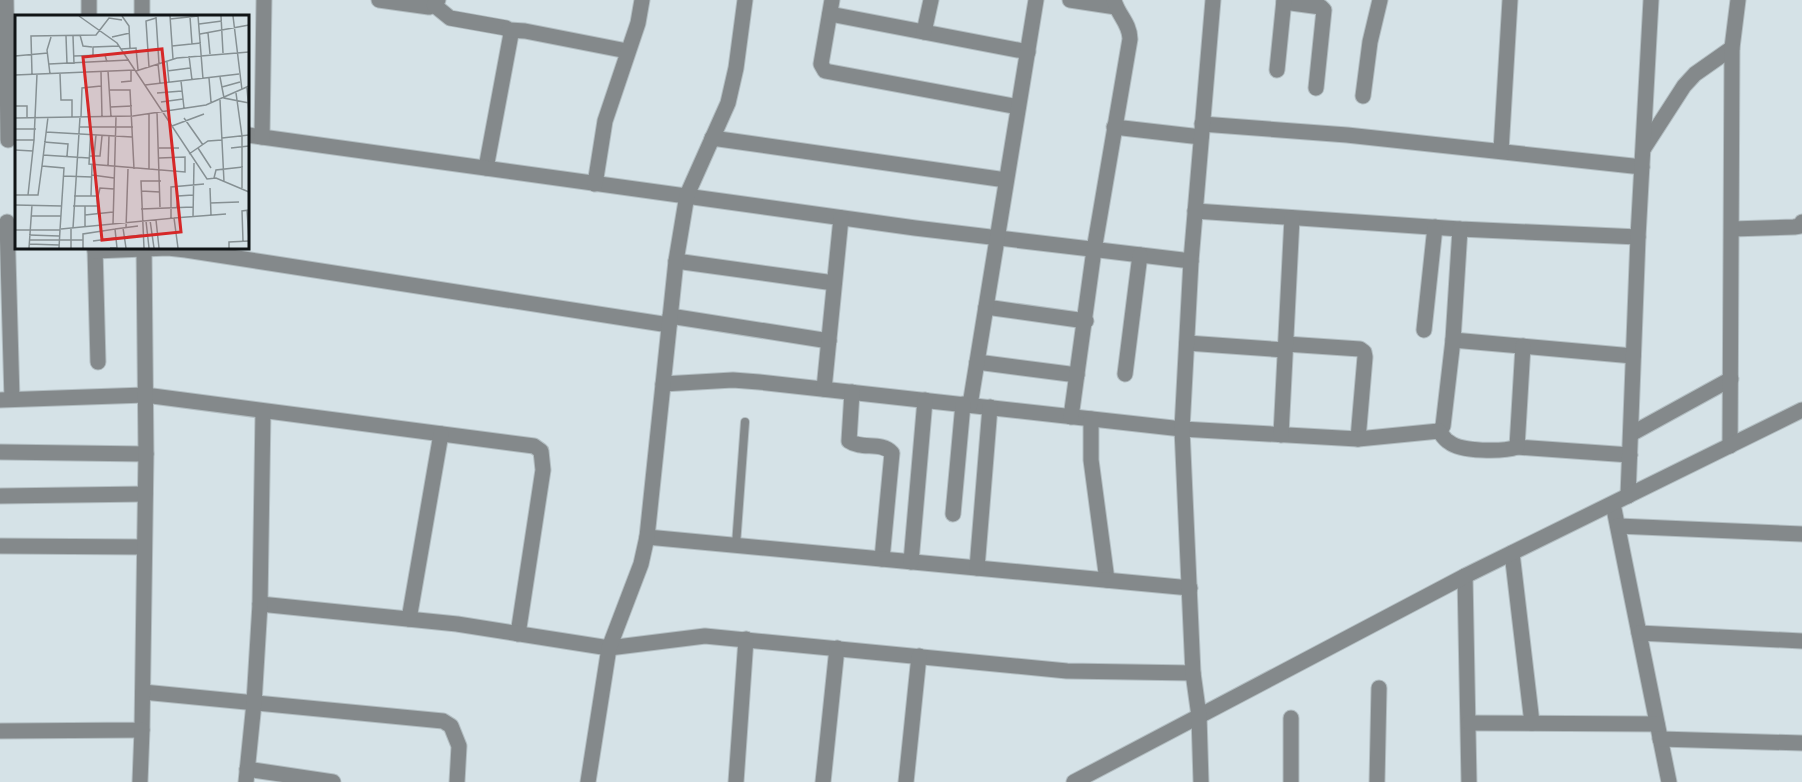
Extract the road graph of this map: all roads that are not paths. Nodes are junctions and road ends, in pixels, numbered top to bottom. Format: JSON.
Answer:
{"nodes":[{"id":1,"x":6,"y":0,"type":"edge"},
{"id":2,"x":264,"y":0,"type":"edge"},
{"id":3,"x":379,"y":0,"type":"edge"},
{"id":4,"x":642,"y":0,"type":"edge"},
{"id":5,"x":745,"y":0,"type":"edge"},
{"id":6,"x":931,"y":0,"type":"edge"},
{"id":7,"x":1036,"y":0,"type":"edge"},
{"id":8,"x":1070,"y":0,"type":"edge"},
{"id":9,"x":1213,"y":0,"type":"edge"},
{"id":10,"x":1380,"y":0,"type":"edge"},
{"id":11,"x":1510,"y":0,"type":"edge"},
{"id":12,"x":1651,"y":0,"type":"edge"},
{"id":13,"x":1738,"y":0,"type":"edge"},
{"id":14,"x":1284,"y":1,"type":"edge"},
{"id":15,"x":436,"y":3,"type":"edge"},
{"id":16,"x":1115,"y":4,"type":"edge"},
{"id":17,"x":831,"y":7,"type":"edge"},
{"id":18,"x":509,"y":30,"type":"junction"},
{"id":19,"x":924,"y":32,"type":"junction"},
{"id":20,"x":1732,"y":48,"type":"junction"},
{"id":21,"x":627,"y":51,"type":"junction"},
{"id":22,"x":1028,"y":51,"type":"junction"},
{"id":23,"x":1276,"y":70,"type":"dead end"},
{"id":24,"x":1316,"y":88,"type":"dead end"},
{"id":25,"x":1363,"y":96,"type":"dead end"},
{"id":26,"x":1018,"y":107,"type":"junction"},
{"id":27,"x":1114,"y":127,"type":"junction"},
{"id":28,"x":1202,"y":130,"type":"junction"},
{"id":29,"x":255,"y":136,"type":"edge"},
{"id":30,"x":712,"y":138,"type":"junction"},
{"id":31,"x":8,"y":140,"type":"edge"},
{"id":32,"x":1642,"y":150,"type":"junction"},
{"id":33,"x":1501,"y":151,"type":"junction"},
{"id":34,"x":486,"y":168,"type":"junction"},
{"id":35,"x":1641,"y":168,"type":"junction"},
{"id":36,"x":1006,"y":180,"type":"junction"},
{"id":37,"x":595,"y":184,"type":"junction"},
{"id":38,"x":687,"y":195,"type":"junction"},
{"id":39,"x":1195,"y":212,"type":"junction"},
{"id":40,"x":841,"y":218,"type":"junction"},
{"id":41,"x":1292,"y":218,"type":"junction"},
{"id":42,"x":8,"y":222,"type":"edge"},
{"id":43,"x":1802,"y":222,"type":"edge"},
{"id":44,"x":1435,"y":228,"type":"junction"},
{"id":45,"x":1460,"y":229,"type":"junction"},
{"id":46,"x":1732,"y":229,"type":"junction"},
{"id":47,"x":1638,"y":237,"type":"junction"},
{"id":48,"x":997,"y":238,"type":"junction"},
{"id":49,"x":95,"y":249,"type":"edge"},
{"id":50,"x":144,"y":249,"type":"edge"},
{"id":51,"x":177,"y":249,"type":"edge"},
{"id":52,"x":1094,"y":250,"type":"junction"},
{"id":53,"x":1140,"y":255,"type":"junction"},
{"id":54,"x":676,"y":261,"type":"junction"},
{"id":55,"x":1191,"y":261,"type":"junction"},
{"id":56,"x":834,"y":283,"type":"junction"},
{"id":57,"x":986,"y":307,"type":"junction"},
{"id":58,"x":670,"y":321,"type":"junction"},
{"id":59,"x":1086,"y":321,"type":"junction"},
{"id":60,"x":1424,"y":330,"type":"dead end"},
{"id":61,"x":5,"y":331,"type":"edge"},
{"id":62,"x":1453,"y":340,"type":"junction"},
{"id":63,"x":829,"y":341,"type":"junction"},
{"id":64,"x":1187,"y":344,"type":"junction"},
{"id":65,"x":1523,"y":346,"type":"junction"},
{"id":66,"x":1286,"y":347,"type":"junction"},
{"id":67,"x":1634,"y":356,"type":"junction"},
{"id":68,"x":98,"y":362,"type":"dead end"},
{"id":69,"x":977,"y":362,"type":"junction"},
{"id":70,"x":1125,"y":374,"type":"dead end"},
{"id":71,"x":1077,"y":375,"type":"junction"},
{"id":72,"x":1731,"y":379,"type":"junction"},
{"id":73,"x":663,"y":384,"type":"junction"},
{"id":74,"x":824,"y":389,"type":"junction"},
{"id":75,"x":852,"y":392,"type":"junction"},
{"id":76,"x":145,"y":395,"type":"junction"},
{"id":77,"x":6,"y":400,"type":"edge"},
{"id":78,"x":925,"y":400,"type":"junction"},
{"id":79,"x":967,"y":405,"type":"junction"},
{"id":80,"x":990,"y":407,"type":"junction"},
{"id":81,"x":1802,"y":410,"type":"edge"},
{"id":82,"x":263,"y":412,"type":"junction"},
{"id":83,"x":1071,"y":417,"type":"junction"},
{"id":84,"x":1091,"y":419,"type":"junction"},
{"id":85,"x":745,"y":422,"type":"dead end"},
{"id":86,"x":1182,"y":429,"type":"junction"},
{"id":87,"x":1439,"y":431,"type":"junction"},
{"id":88,"x":441,"y":434,"type":"junction"},
{"id":89,"x":1631,"y":434,"type":"junction"},
{"id":90,"x":1281,"y":435,"type":"junction"},
{"id":91,"x":1358,"y":439,"type":"junction"},
{"id":92,"x":1730,"y":446,"type":"junction"},
{"id":93,"x":1517,"y":447,"type":"junction"},
{"id":94,"x":0,"y":452,"type":"edge"},
{"id":95,"x":146,"y":454,"type":"junction"},
{"id":96,"x":1630,"y":455,"type":"junction"},
{"id":97,"x":145,"y":494,"type":"junction"},
{"id":98,"x":0,"y":496,"type":"edge"},
{"id":99,"x":1628,"y":496,"type":"junction"},
{"id":100,"x":1613,"y":504,"type":"junction"},
{"id":101,"x":953,"y":514,"type":"dead end"},
{"id":102,"x":1618,"y":526,"type":"junction"},
{"id":103,"x":1802,"y":534,"type":"edge"},
{"id":104,"x":647,"y":537,"type":"junction"},
{"id":105,"x":736,"y":545,"type":"junction"},
{"id":106,"x":0,"y":546,"type":"edge"},
{"id":107,"x":144,"y":547,"type":"junction"},
{"id":108,"x":1512,"y":553,"type":"junction"},
{"id":109,"x":882,"y":559,"type":"junction"},
{"id":110,"x":911,"y":562,"type":"junction"},
{"id":111,"x":977,"y":568,"type":"junction"},
{"id":112,"x":1465,"y":576,"type":"junction"},
{"id":113,"x":1107,"y":580,"type":"junction"},
{"id":114,"x":1190,"y":588,"type":"junction"},
{"id":115,"x":260,"y":603,"type":"junction"},
{"id":116,"x":409,"y":619,"type":"junction"},
{"id":117,"x":1639,"y":633,"type":"junction"},
{"id":118,"x":519,"y":634,"type":"junction"},
{"id":119,"x":746,"y":639,"type":"junction"},
{"id":120,"x":1802,"y":641,"type":"edge"},
{"id":121,"x":609,"y":648,"type":"junction"},
{"id":122,"x":837,"y":648,"type":"junction"},
{"id":123,"x":919,"y":656,"type":"junction"},
{"id":124,"x":1193,"y":673,"type":"junction"},
{"id":125,"x":1378,"y":688,"type":"dead end"},
{"id":126,"x":142,"y":692,"type":"junction"},
{"id":127,"x":254,"y":703,"type":"junction"},
{"id":128,"x":1199,"y":716,"type":"junction"},
{"id":129,"x":1291,"y":718,"type":"dead end"},
{"id":130,"x":1469,"y":723,"type":"junction"},
{"id":131,"x":1532,"y":723,"type":"junction"},
{"id":132,"x":142,"y":730,"type":"junction"},
{"id":133,"x":0,"y":731,"type":"edge"},
{"id":134,"x":1659,"y":732,"type":"junction"},
{"id":135,"x":1802,"y":743,"type":"edge"},
{"id":136,"x":246,"y":775,"type":"edge"},
{"id":137,"x":140,"y":782,"type":"edge"},
{"id":138,"x":333,"y":782,"type":"edge"},
{"id":139,"x":457,"y":782,"type":"edge"},
{"id":140,"x":588,"y":782,"type":"edge"},
{"id":141,"x":736,"y":782,"type":"edge"},
{"id":142,"x":823,"y":782,"type":"edge"},
{"id":143,"x":906,"y":782,"type":"edge"},
{"id":144,"x":1074,"y":782,"type":"edge"},
{"id":145,"x":1201,"y":782,"type":"edge"},
{"id":146,"x":1291,"y":782,"type":"edge"},
{"id":147,"x":1377,"y":782,"type":"edge"},
{"id":148,"x":1469,"y":782,"type":"edge"},
{"id":149,"x":1669,"y":782,"type":"edge"}],
"edges":[{"from":1,"to":31,"type":"street"},
{"from":2,"to":29,"type":"street"},
{"from":3,"to":15,"type":"street"},
{"from":4,"to":21,"type":"street"},
{"from":5,"to":30,"type":"street"},
{"from":6,"to":19,"type":"street"},
{"from":7,"to":22,"type":"street"},
{"from":8,"to":16,"type":"street"},
{"from":9,"to":28,"type":"street"},
{"from":10,"to":25,"type":"street"},
{"from":11,"to":33,"type":"street"},
{"from":12,"to":32,"type":"street"},
{"from":13,"to":20,"type":"street"},
{"from":14,"to":23,"type":"street"},
{"from":14,"to":24,"type":"street"},
{"from":15,"to":18,"type":"street"},
{"from":16,"to":27,"type":"street"},
{"from":17,"to":19,"type":"street"},
{"from":17,"to":26,"type":"street"},
{"from":18,"to":21,"type":"street"},
{"from":18,"to":34,"type":"street"},
{"from":19,"to":22,"type":"street"},
{"from":20,"to":32,"type":"street"},
{"from":20,"to":46,"type":"street"},
{"from":21,"to":37,"type":"street"},
{"from":22,"to":26,"type":"street"},
{"from":26,"to":36,"type":"street"},
{"from":27,"to":28,"type":"street"},
{"from":27,"to":52,"type":"street"},
{"from":28,"to":33,"type":"street"},
{"from":28,"to":39,"type":"street"},
{"from":29,"to":34,"type":"street"},
{"from":30,"to":36,"type":"street"},
{"from":30,"to":38,"type":"street"},
{"from":32,"to":35,"type":"street"},
{"from":33,"to":35,"type":"street"},
{"from":34,"to":37,"type":"street"},
{"from":35,"to":47,"type":"street"},
{"from":36,"to":48,"type":"street"},
{"from":37,"to":38,"type":"street"},
{"from":38,"to":40,"type":"street"},
{"from":38,"to":54,"type":"street"},
{"from":39,"to":41,"type":"street"},
{"from":39,"to":55,"type":"street"},
{"from":40,"to":48,"type":"street"},
{"from":40,"to":56,"type":"street"},
{"from":41,"to":44,"type":"street"},
{"from":41,"to":66,"type":"street"},
{"from":42,"to":61,"type":"street"},
{"from":43,"to":46,"type":"street"},
{"from":44,"to":45,"type":"street"},
{"from":44,"to":60,"type":"street"},
{"from":45,"to":47,"type":"street"},
{"from":45,"to":62,"type":"street"},
{"from":46,"to":72,"type":"street"},
{"from":47,"to":67,"type":"street"},
{"from":48,"to":52,"type":"street"},
{"from":48,"to":57,"type":"street"},
{"from":49,"to":68,"type":"street"},
{"from":50,"to":76,"type":"street"},
{"from":51,"to":58,"type":"street"},
{"from":52,"to":53,"type":"street"},
{"from":52,"to":59,"type":"street"},
{"from":53,"to":55,"type":"street"},
{"from":53,"to":70,"type":"street"},
{"from":54,"to":56,"type":"street"},
{"from":54,"to":58,"type":"street"},
{"from":55,"to":64,"type":"street"},
{"from":56,"to":63,"type":"street"},
{"from":57,"to":59,"type":"street"},
{"from":57,"to":69,"type":"street"},
{"from":58,"to":63,"type":"street"},
{"from":58,"to":73,"type":"street"},
{"from":59,"to":71,"type":"street"},
{"from":61,"to":77,"type":"street"},
{"from":62,"to":65,"type":"street"},
{"from":62,"to":87,"type":"street"},
{"from":63,"to":74,"type":"street"},
{"from":64,"to":66,"type":"street"},
{"from":64,"to":86,"type":"street"},
{"from":65,"to":67,"type":"street"},
{"from":65,"to":93,"type":"street"},
{"from":66,"to":90,"type":"street"},
{"from":66,"to":91,"type":"street"},
{"from":67,"to":89,"type":"street"},
{"from":69,"to":71,"type":"street"},
{"from":69,"to":79,"type":"street"},
{"from":71,"to":83,"type":"street"},
{"from":72,"to":89,"type":"street"},
{"from":72,"to":92,"type":"street"},
{"from":73,"to":74,"type":"street"},
{"from":73,"to":104,"type":"street"},
{"from":74,"to":75,"type":"street"},
{"from":75,"to":78,"type":"street"},
{"from":75,"to":109,"type":"street"},
{"from":76,"to":77,"type":"street"},
{"from":76,"to":82,"type":"street"},
{"from":76,"to":95,"type":"street"},
{"from":78,"to":79,"type":"street"},
{"from":78,"to":110,"type":"street"},
{"from":79,"to":80,"type":"street"},
{"from":79,"to":101,"type":"street"},
{"from":80,"to":83,"type":"street"},
{"from":80,"to":111,"type":"street"},
{"from":81,"to":92,"type":"street"},
{"from":82,"to":88,"type":"street"},
{"from":82,"to":115,"type":"street"},
{"from":83,"to":84,"type":"street"},
{"from":84,"to":86,"type":"street"},
{"from":84,"to":113,"type":"street"},
{"from":85,"to":105,"type":"lane"},
{"from":86,"to":90,"type":"street"},
{"from":86,"to":114,"type":"street"},
{"from":87,"to":91,"type":"street"},
{"from":87,"to":93,"type":"street"},
{"from":88,"to":116,"type":"street"},
{"from":88,"to":118,"type":"street"},
{"from":89,"to":96,"type":"street"},
{"from":90,"to":91,"type":"street"},
{"from":92,"to":99,"type":"street"},
{"from":93,"to":96,"type":"street"},
{"from":94,"to":95,"type":"street"},
{"from":95,"to":97,"type":"street"},
{"from":96,"to":99,"type":"street"},
{"from":97,"to":98,"type":"street"},
{"from":97,"to":107,"type":"street"},
{"from":99,"to":100,"type":"street"},
{"from":100,"to":102,"type":"street"},
{"from":100,"to":108,"type":"street"},
{"from":102,"to":103,"type":"street"},
{"from":102,"to":117,"type":"street"},
{"from":104,"to":105,"type":"street"},
{"from":104,"to":121,"type":"street"},
{"from":105,"to":109,"type":"street"},
{"from":106,"to":107,"type":"street"},
{"from":107,"to":126,"type":"street"},
{"from":108,"to":112,"type":"street"},
{"from":108,"to":131,"type":"street"},
{"from":109,"to":110,"type":"street"},
{"from":110,"to":111,"type":"street"},
{"from":111,"to":113,"type":"street"},
{"from":112,"to":128,"type":"street"},
{"from":112,"to":130,"type":"street"},
{"from":113,"to":114,"type":"street"},
{"from":114,"to":124,"type":"street"},
{"from":115,"to":116,"type":"street"},
{"from":115,"to":127,"type":"street"},
{"from":116,"to":118,"type":"street"},
{"from":117,"to":120,"type":"street"},
{"from":117,"to":134,"type":"street"},
{"from":118,"to":121,"type":"street"},
{"from":119,"to":121,"type":"street"},
{"from":119,"to":122,"type":"street"},
{"from":119,"to":141,"type":"street"},
{"from":121,"to":140,"type":"street"},
{"from":122,"to":123,"type":"street"},
{"from":122,"to":142,"type":"street"},
{"from":123,"to":124,"type":"street"},
{"from":123,"to":143,"type":"street"},
{"from":124,"to":128,"type":"street"},
{"from":125,"to":147,"type":"street"},
{"from":126,"to":127,"type":"street"},
{"from":126,"to":132,"type":"street"},
{"from":127,"to":136,"type":"street"},
{"from":127,"to":139,"type":"street"},
{"from":128,"to":144,"type":"street"},
{"from":128,"to":145,"type":"street"},
{"from":129,"to":146,"type":"street"},
{"from":130,"to":131,"type":"street"},
{"from":130,"to":148,"type":"street"},
{"from":131,"to":134,"type":"street"},
{"from":132,"to":133,"type":"street"},
{"from":132,"to":137,"type":"street"},
{"from":134,"to":135,"type":"street"},
{"from":134,"to":149,"type":"street"},
{"from":136,"to":138,"type":"street"}]}
